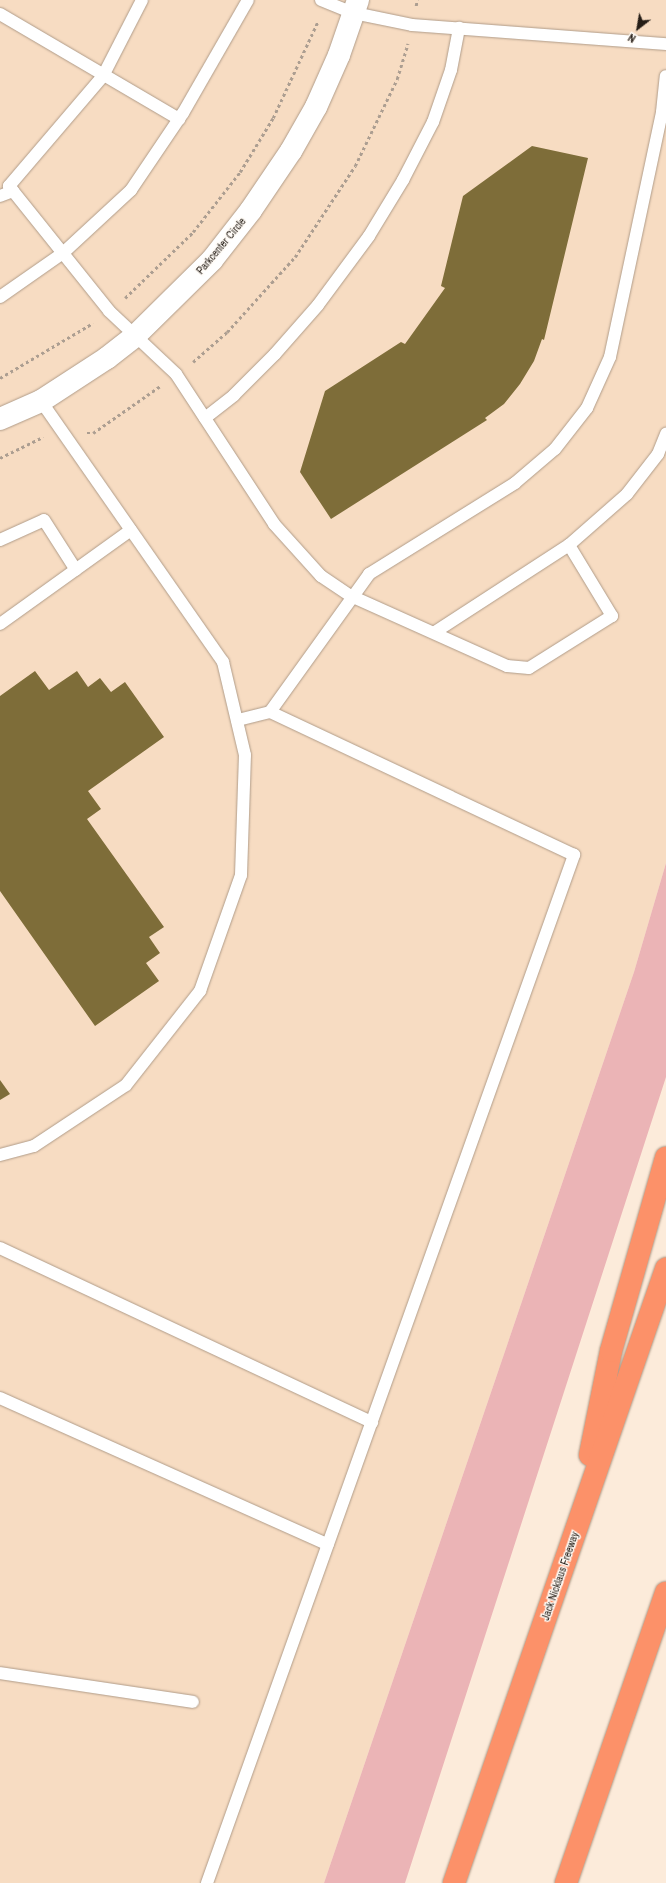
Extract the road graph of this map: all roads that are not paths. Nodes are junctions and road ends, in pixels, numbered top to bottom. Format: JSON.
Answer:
{"nodes":[{"id":1,"x":142,"y":0,"type":"edge"},
{"id":2,"x":248,"y":0,"type":"edge"},
{"id":3,"x":323,"y":1,"type":"edge"},
{"id":4,"x":356,"y":6,"type":"edge"},
{"id":5,"x":0,"y":14,"type":"edge"},
{"id":6,"x":459,"y":28,"type":"junction"},
{"id":7,"x":666,"y":44,"type":"edge"},
{"id":8,"x":103,"y":76,"type":"junction"},
{"id":9,"x":666,"y":76,"type":"edge"},
{"id":10,"x":179,"y":119,"type":"junction"},
{"id":11,"x":12,"y":191,"type":"junction"},
{"id":12,"x":0,"y":196,"type":"edge"},
{"id":13,"x":63,"y":253,"type":"junction"},
{"id":14,"x":0,"y":297,"type":"edge"},
{"id":15,"x":136,"y":335,"type":"junction"},
{"id":16,"x":41,"y":400,"type":"junction"},
{"id":17,"x":205,"y":418,"type":"junction"},
{"id":18,"x":0,"y":419,"type":"edge"},
{"id":19,"x":666,"y":434,"type":"edge"},
{"id":20,"x":131,"y":530,"type":"junction"},
{"id":21,"x":0,"y":540,"type":"edge"},
{"id":22,"x":569,"y":545,"type":"junction"},
{"id":23,"x":76,"y":570,"type":"junction"},
{"id":24,"x":351,"y":596,"type":"junction"},
{"id":25,"x":0,"y":624,"type":"edge"},
{"id":26,"x":435,"y":632,"type":"junction"},
{"id":27,"x":270,"y":712,"type":"junction"},
{"id":28,"x":237,"y":720,"type":"junction"},
{"id":29,"x":0,"y":1155,"type":"edge"},
{"id":30,"x":666,"y":1158,"type":"edge"},
{"id":31,"x":0,"y":1248,"type":"edge"},
{"id":32,"x":666,"y":1269,"type":"edge"},
{"id":33,"x":0,"y":1398,"type":"edge"},
{"id":34,"x":372,"y":1422,"type":"junction"},
{"id":35,"x":571,"y":1544,"type":"junction"},
{"id":36,"x":328,"y":1545,"type":"junction"},
{"id":37,"x":666,"y":1593,"type":"edge"},
{"id":38,"x":0,"y":1673,"type":"edge"},
{"id":39,"x":193,"y":1702,"type":"dead end"},
{"id":40,"x":207,"y":1883,"type":"edge"},
{"id":41,"x":454,"y":1883,"type":"edge"},
{"id":42,"x":566,"y":1883,"type":"edge"}],
"edges":[{"from":1,"to":8,"type":"lane"},
{"from":2,"to":10,"type":"lane"},
{"from":3,"to":4,"type":"lane"},
{"from":4,"to":6,"type":"lane"},
{"from":4,"to":15,"type":"street","name":"Parkcenter Circle"},
{"from":5,"to":8,"type":"lane"},
{"from":6,"to":7,"type":"lane"},
{"from":6,"to":17,"type":"lane"},
{"from":8,"to":10,"type":"lane"},
{"from":8,"to":11,"type":"lane"},
{"from":9,"to":24,"type":"lane"},
{"from":10,"to":13,"type":"lane"},
{"from":11,"to":12,"type":"lane"},
{"from":11,"to":13,"type":"lane"},
{"from":13,"to":14,"type":"lane"},
{"from":13,"to":15,"type":"lane"},
{"from":15,"to":16,"type":"street","name":"Parkcenter Circle"},
{"from":15,"to":17,"type":"lane"},
{"from":16,"to":18,"type":"street","name":"Parkcenter Circle"},
{"from":16,"to":20,"type":"lane"},
{"from":17,"to":24,"type":"lane"},
{"from":19,"to":22,"type":"lane"},
{"from":20,"to":23,"type":"lane"},
{"from":20,"to":28,"type":"lane"},
{"from":21,"to":23,"type":"lane"},
{"from":22,"to":26,"type":"lane"},
{"from":22,"to":26,"type":"lane"},
{"from":23,"to":25,"type":"lane"},
{"from":24,"to":26,"type":"lane"},
{"from":24,"to":27,"type":"lane"},
{"from":27,"to":28,"type":"lane"},
{"from":27,"to":34,"type":"lane"},
{"from":28,"to":29,"type":"lane"},
{"from":30,"to":35,"type":"highway"},
{"from":31,"to":34,"type":"lane"},
{"from":32,"to":35,"type":"highway","name":"Jack Nicklaus Freeway"},
{"from":33,"to":36,"type":"lane"},
{"from":34,"to":36,"type":"lane"},
{"from":35,"to":41,"type":"highway","name":"Jack Nicklaus Freeway"},
{"from":36,"to":40,"type":"lane"},
{"from":37,"to":42,"type":"highway"},
{"from":38,"to":39,"type":"lane"}]}
